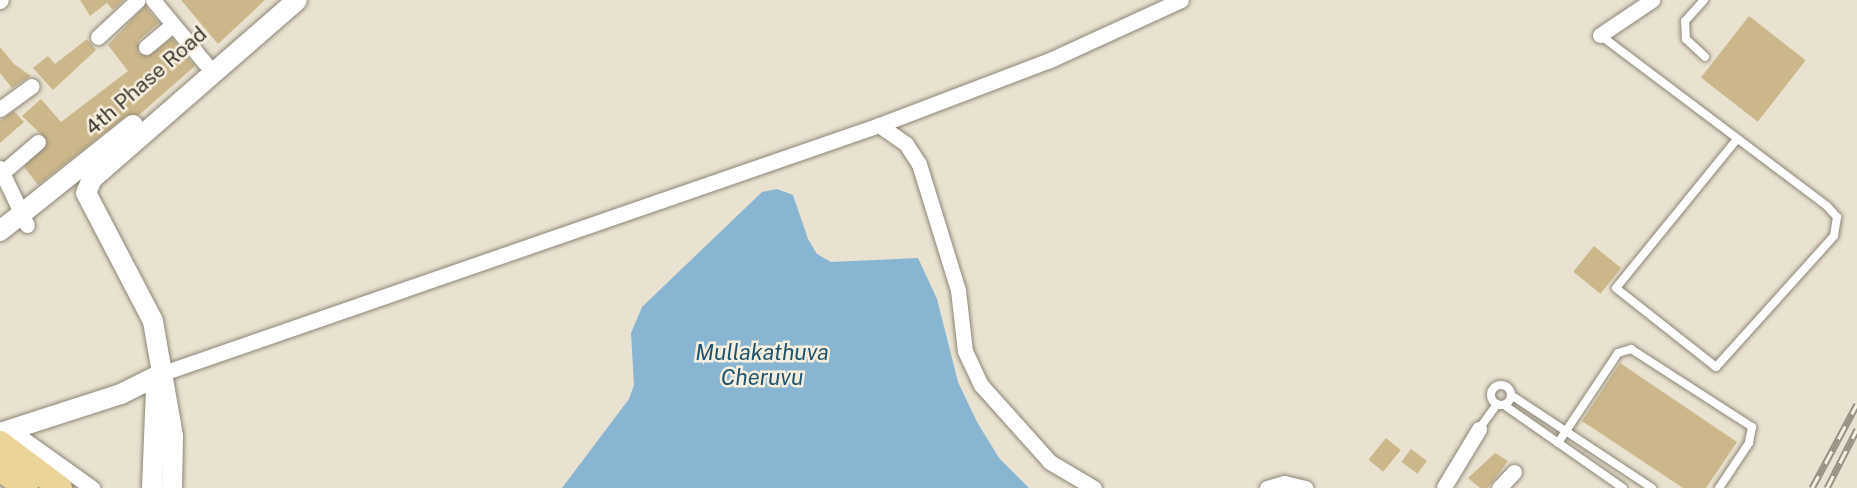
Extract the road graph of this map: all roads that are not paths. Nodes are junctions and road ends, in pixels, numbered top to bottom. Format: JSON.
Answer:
{"nodes":[{"id":1,"x":138,"y":0,"type":"edge"},
{"id":2,"x":153,"y":0,"type":"edge"},
{"id":3,"x":277,"y":0,"type":"edge"},
{"id":4,"x":297,"y":0,"type":"edge"},
{"id":5,"x":1181,"y":0,"type":"edge"},
{"id":6,"x":1652,"y":0,"type":"edge"},
{"id":7,"x":1704,"y":0,"type":"edge"},
{"id":8,"x":173,"y":24,"type":"junction"},
{"id":9,"x":1600,"y":35,"type":"joint"},
{"id":10,"x":98,"y":37,"type":"dead end"},
{"id":11,"x":146,"y":47,"type":"dead end"},
{"id":12,"x":1705,"y":57,"type":"dead end"},
{"id":13,"x":205,"y":63,"type":"junction"},
{"id":14,"x":32,"y":86,"type":"dead end"},
{"id":15,"x":0,"y":109,"type":"edge"},
{"id":16,"x":879,"y":125,"type":"junction"},
{"id":17,"x":1737,"y":139,"type":"junction"},
{"id":18,"x":38,"y":142,"type":"dead end"},
{"id":19,"x":1,"y":170,"type":"edge"},
{"id":20,"x":24,"y":220,"type":"junction"},
{"id":21,"x":0,"y":231,"type":"edge"},
{"id":22,"x":0,"y":248,"type":"edge"},
{"id":23,"x":163,"y":372,"type":"junction"},
{"id":24,"x":1511,"y":395,"type":"junction"},
{"id":25,"x":1501,"y":405,"type":"junction"},
{"id":26,"x":1479,"y":429,"type":"joint"},
{"id":27,"x":1565,"y":431,"type":"junction"},
{"id":28,"x":4,"y":435,"type":"edge"},
{"id":29,"x":1558,"y":443,"type":"junction"},
{"id":30,"x":0,"y":469,"type":"edge"},
{"id":31,"x":1514,"y":472,"type":"dead end"},
{"id":32,"x":26,"y":488,"type":"edge"},
{"id":33,"x":60,"y":488,"type":"edge"},
{"id":34,"x":92,"y":488,"type":"edge"},
{"id":35,"x":152,"y":488,"type":"edge"},
{"id":36,"x":172,"y":488,"type":"edge"},
{"id":37,"x":1094,"y":488,"type":"edge"},
{"id":38,"x":1267,"y":488,"type":"edge"},
{"id":39,"x":1305,"y":488,"type":"edge"},
{"id":40,"x":1444,"y":488,"type":"edge"},
{"id":41,"x":1499,"y":488,"type":"edge"},
{"id":42,"x":1623,"y":488,"type":"edge"},
{"id":43,"x":1651,"y":488,"type":"edge"},
{"id":44,"x":1719,"y":488,"type":"edge"}],
"edges":[{"from":1,"to":10,"type":"street"},
{"from":2,"to":8,"type":"street"},
{"from":3,"to":13,"type":"street","name":"4th Phase Road"},
{"from":4,"to":23,"type":"street","name":"4th Phase Road"},
{"from":5,"to":16,"type":"street"},
{"from":6,"to":9,"type":"street"},
{"from":7,"to":12,"type":"lane"},
{"from":8,"to":11,"type":"street"},
{"from":8,"to":13,"type":"street"},
{"from":9,"to":17,"type":"lane"},
{"from":13,"to":20,"type":"street","name":"4th Phase Road"},
{"from":14,"to":15,"type":"street"},
{"from":16,"to":23,"type":"street"},
{"from":16,"to":37,"type":"street"},
{"from":17,"to":17,"type":"lane"},
{"from":18,"to":19,"type":"street"},
{"from":19,"to":20,"type":"street"},
{"from":20,"to":21,"type":"street","name":"4th Phase Road"},
{"from":20,"to":22,"type":"street","name":"4th Phase Road"},
{"from":23,"to":28,"type":"street"},
{"from":23,"to":35,"type":"street"},
{"from":23,"to":36,"type":"street"},
{"from":24,"to":25,"type":"lane"},
{"from":24,"to":25,"type":"lane"},
{"from":24,"to":27,"type":"lane"},
{"from":25,"to":26,"type":"lane"},
{"from":25,"to":29,"type":"lane"},
{"from":26,"to":40,"type":"street"},
{"from":27,"to":29,"type":"lane"},
{"from":27,"to":43,"type":"lane"},
{"from":27,"to":44,"type":"lane"},
{"from":28,"to":33,"type":"main road"},
{"from":28,"to":34,"type":"street"},
{"from":29,"to":42,"type":"lane"},
{"from":30,"to":32,"type":"main road"},
{"from":31,"to":41,"type":"street"},
{"from":38,"to":39,"type":"street"}]}
